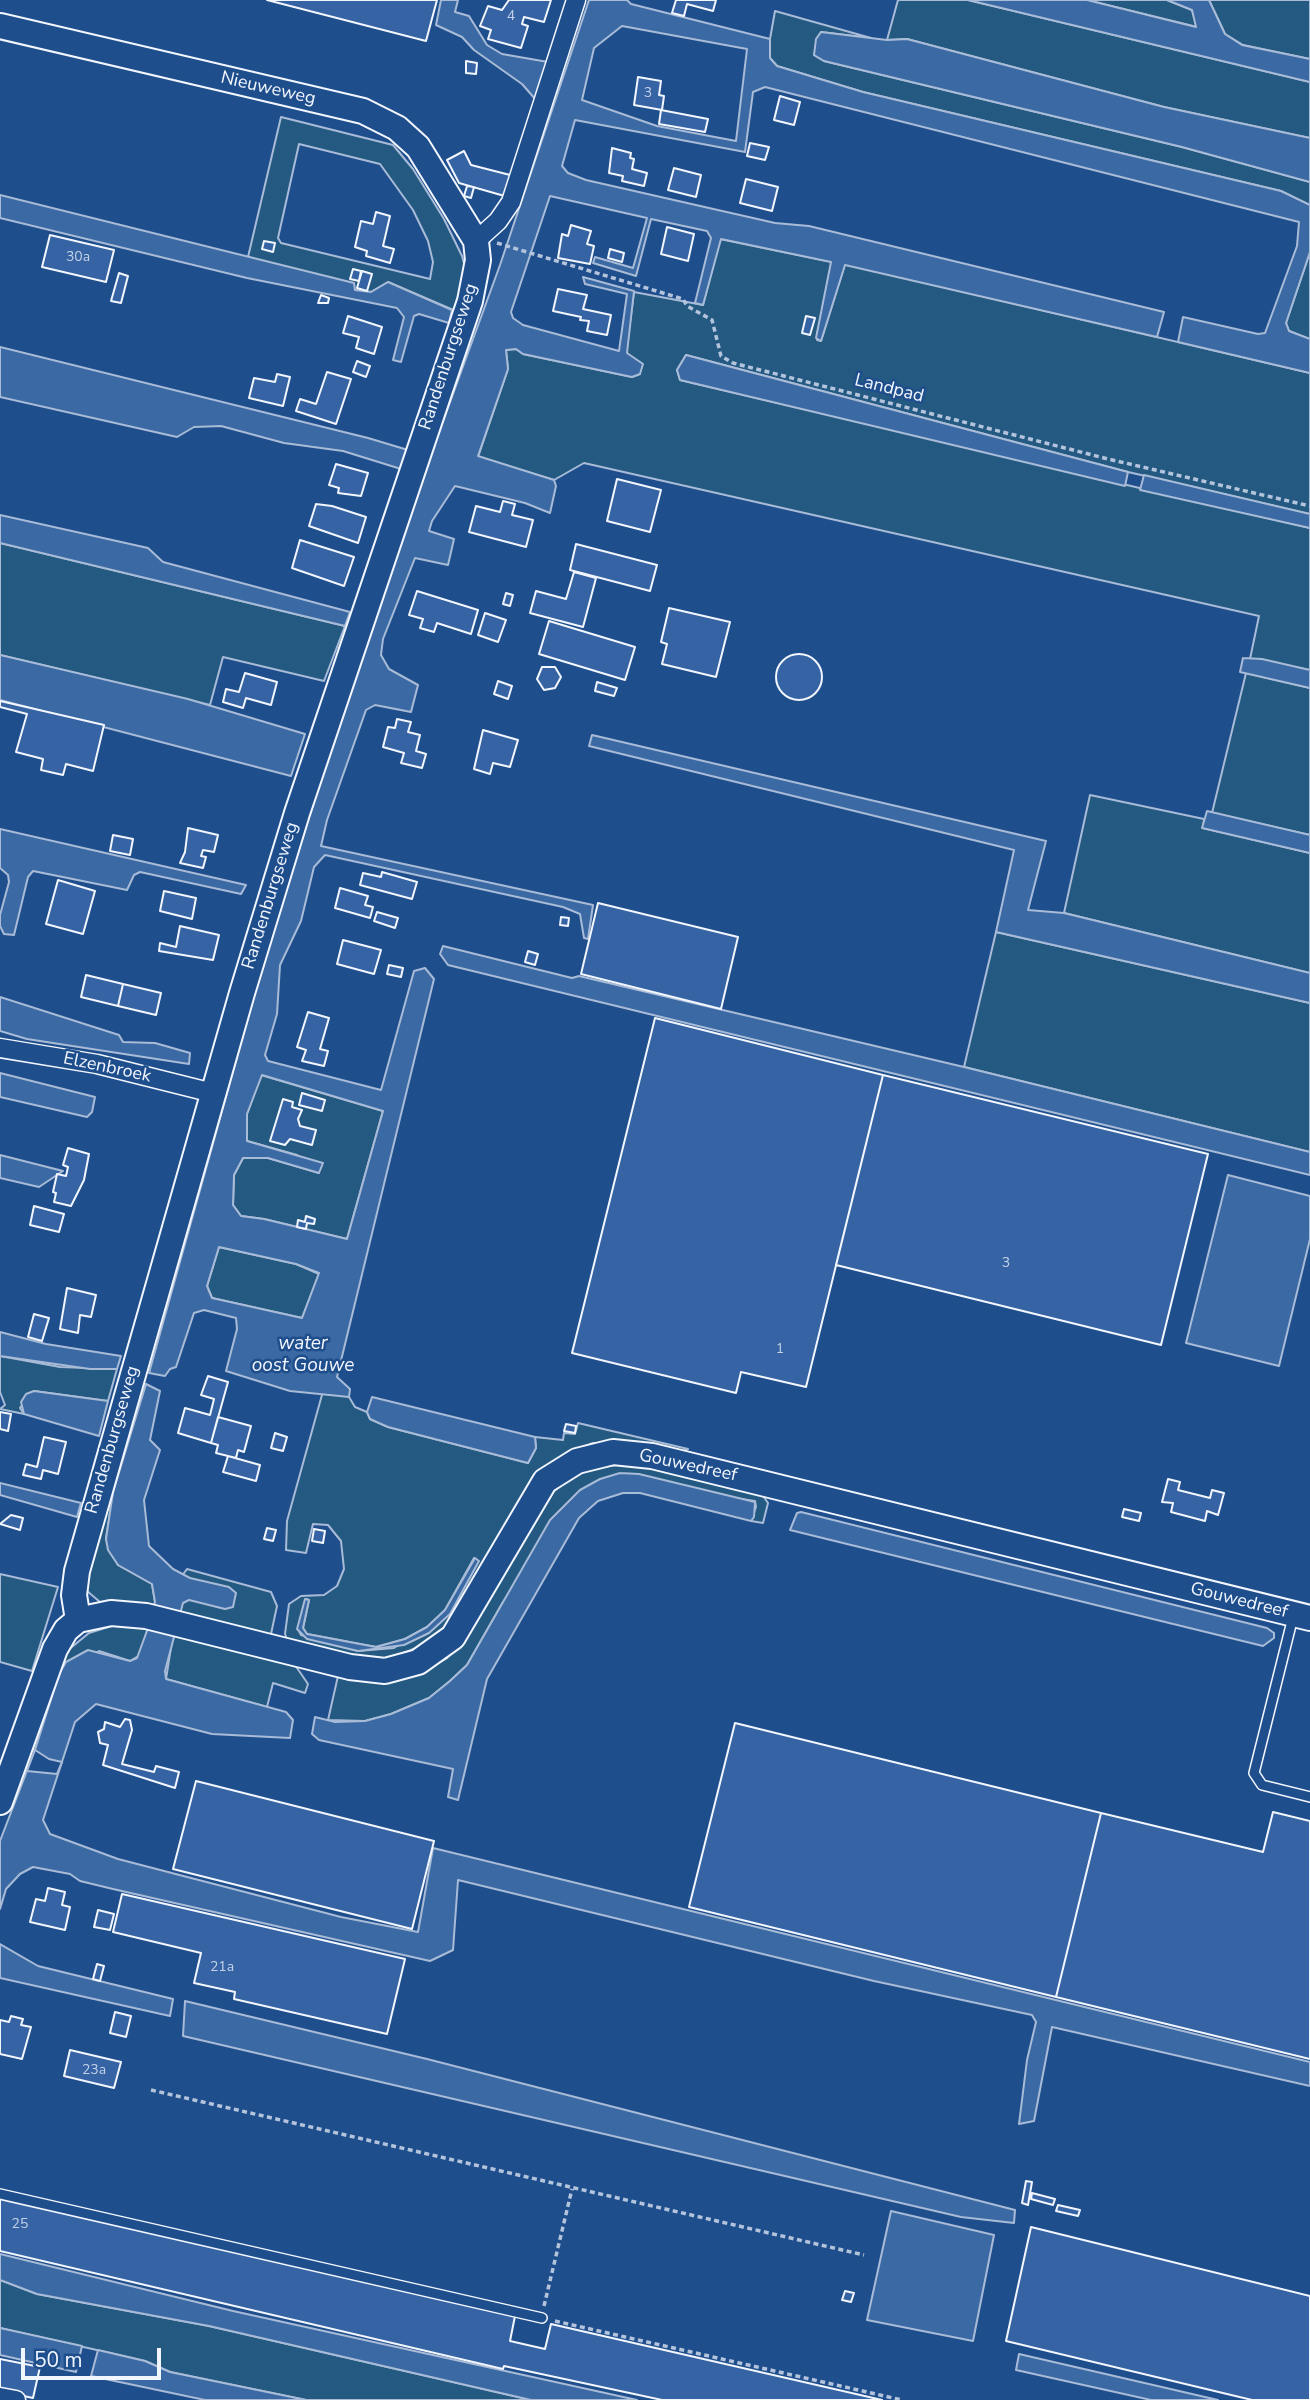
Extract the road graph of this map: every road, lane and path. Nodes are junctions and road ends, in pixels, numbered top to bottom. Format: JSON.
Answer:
{"nodes":[{"id":1,"x":576,"y":0,"type":"edge"},
{"id":2,"x":0,"y":26,"type":"edge"},
{"id":3,"x":488,"y":244,"type":"junction"},
{"id":4,"x":1310,"y":506,"type":"edge"},
{"id":5,"x":0,"y":1048,"type":"edge"},
{"id":6,"x":213,"y":1093,"type":"junction"},
{"id":7,"x":1302,"y":1616,"type":"edge"},
{"id":8,"x":78,"y":1620,"type":"junction"},
{"id":9,"x":1310,"y":1797,"type":"edge"},
{"id":10,"x":0,"y":1802,"type":"edge"},
{"id":11,"x":151,"y":2090,"type":"dead end"},
{"id":12,"x":572,"y":2189,"type":"junction"},
{"id":13,"x":0,"y":2194,"type":"edge"},
{"id":14,"x":864,"y":2255,"type":"dead end"},
{"id":15,"x":542,"y":2318,"type":"junction"},
{"id":16,"x":0,"y":2397,"type":"edge"},
{"id":17,"x":16,"y":2400,"type":"edge"},
{"id":18,"x":902,"y":2400,"type":"edge"}],
"edges":[{"from":1,"to":3,"type":"street"},
{"from":2,"to":3,"type":"street","name":"Nieuweweg"},
{"from":3,"to":4,"type":"path","name":"Landpad"},
{"from":3,"to":6,"type":"street","name":"Randenburgseweg"},
{"from":5,"to":6,"type":"street","name":"Elzenbroek"},
{"from":6,"to":8,"type":"street","name":"Randenburgseweg"},
{"from":7,"to":8,"type":"street","name":"Gouwedreef"},
{"from":7,"to":9,"type":"lane"},
{"from":8,"to":10,"type":"street"},
{"from":11,"to":12,"type":"path"},
{"from":12,"to":14,"type":"path"},
{"from":12,"to":15,"type":"path"},
{"from":13,"to":15,"type":"lane"},
{"from":15,"to":18,"type":"path"},
{"from":16,"to":17,"type":"street"}]}
